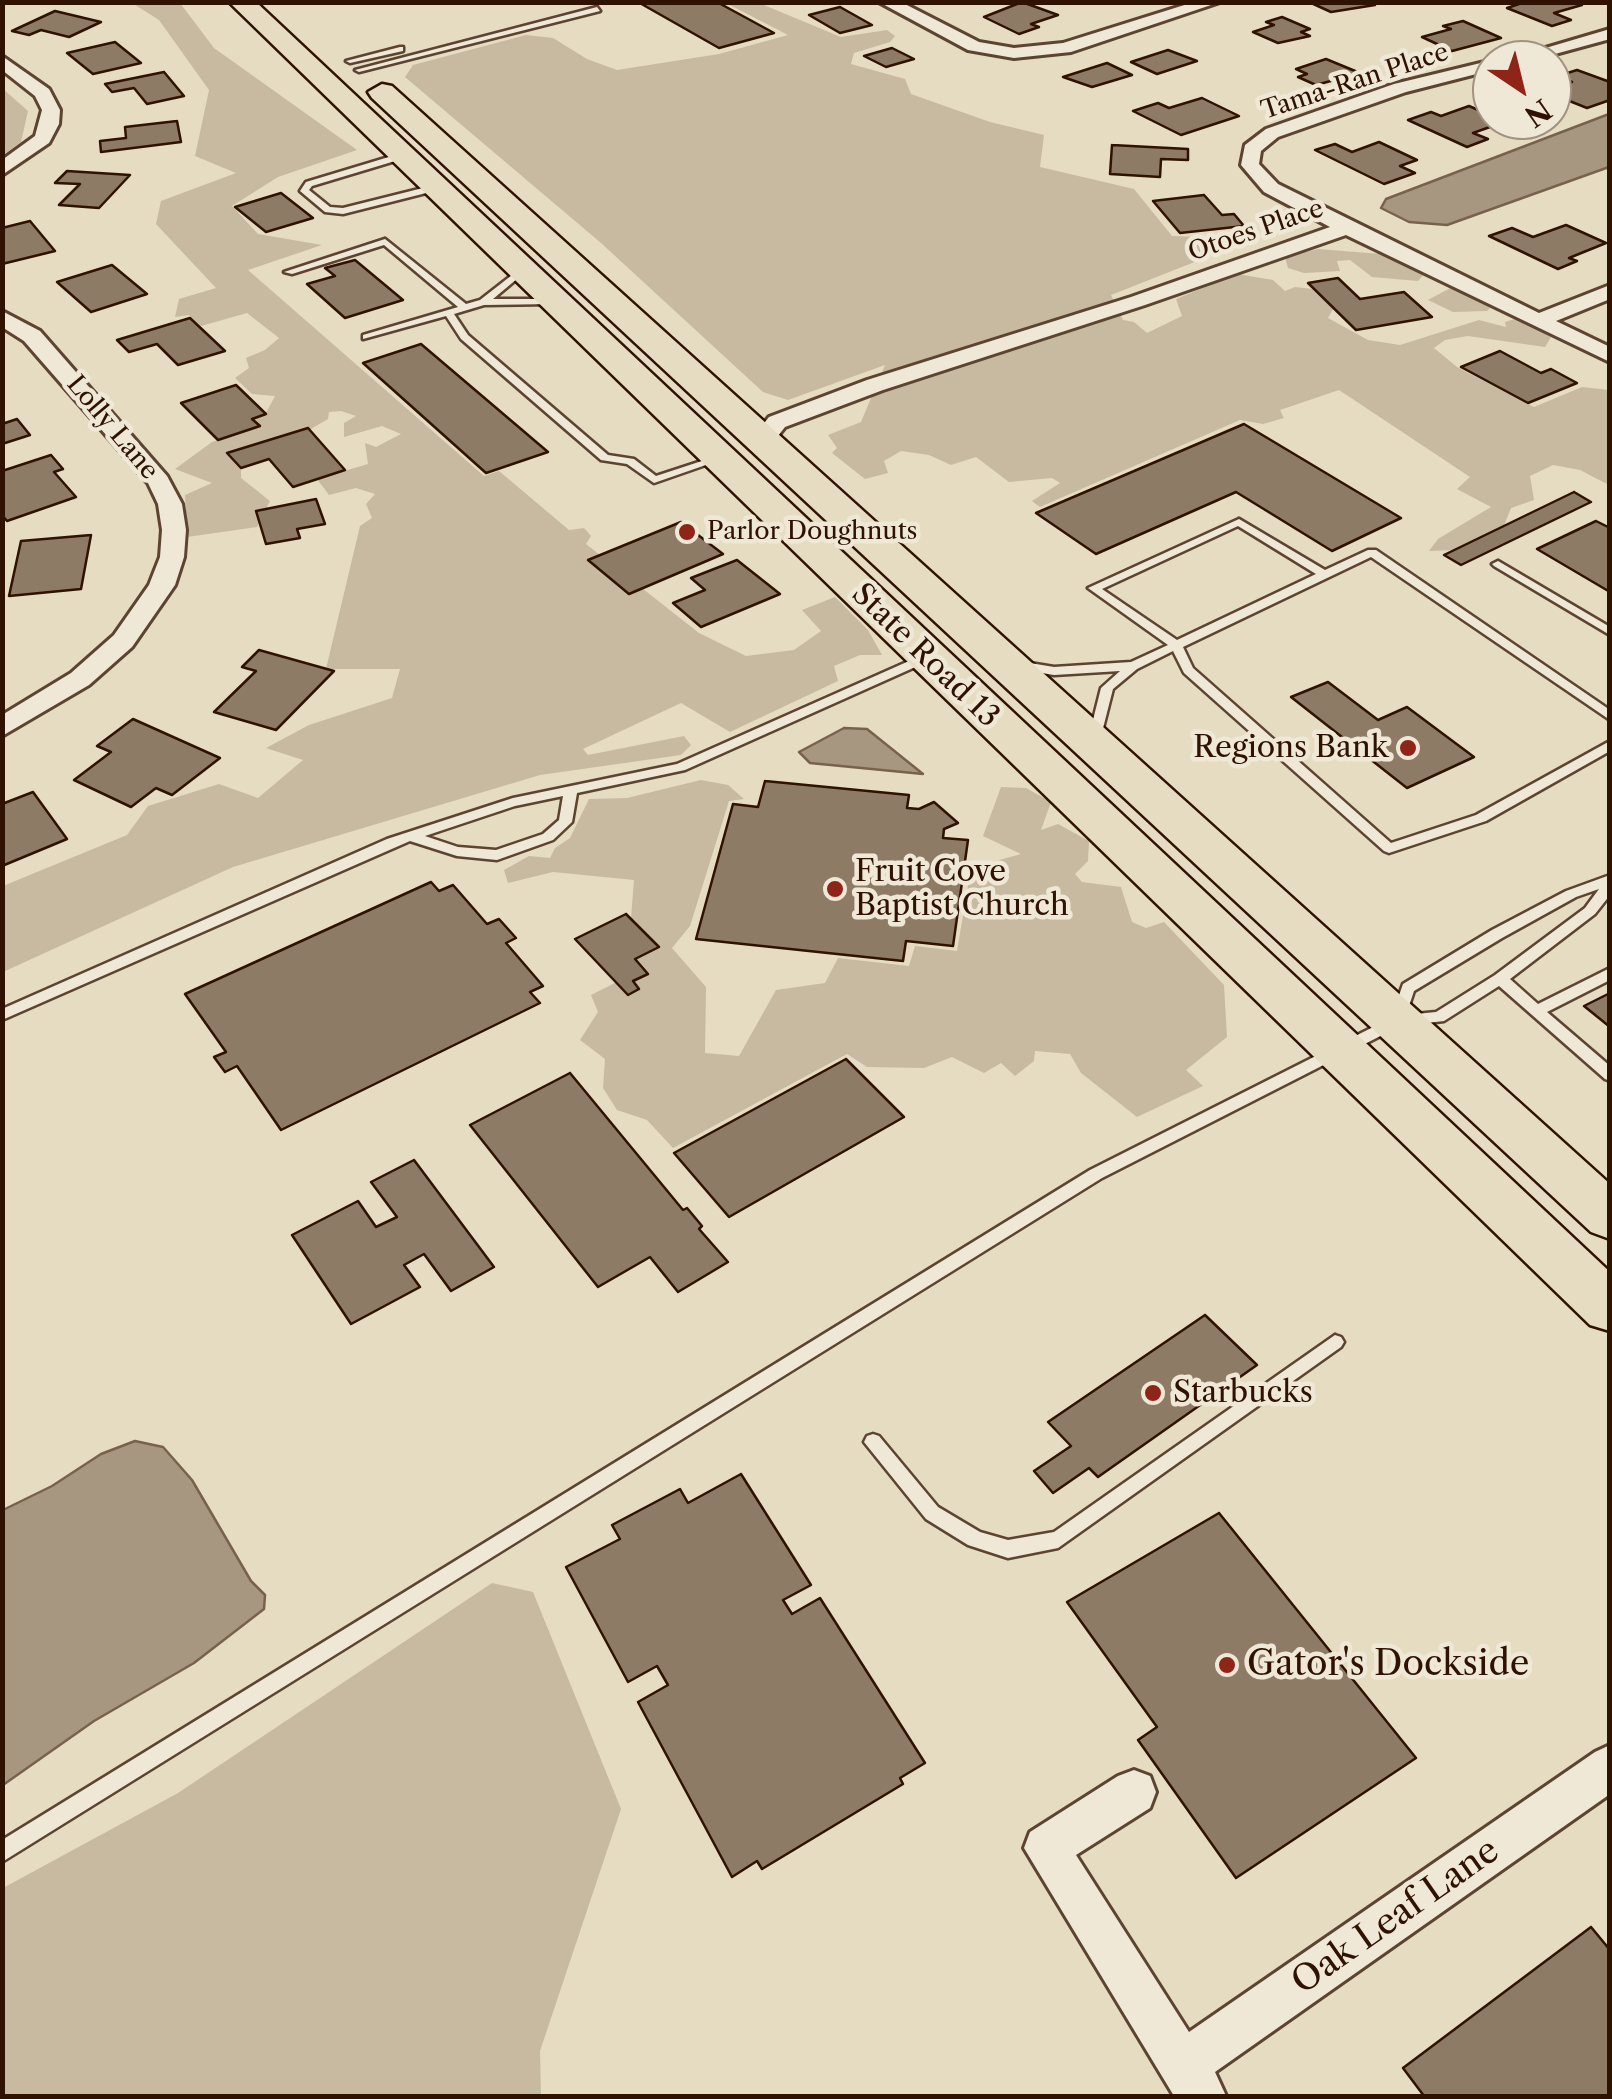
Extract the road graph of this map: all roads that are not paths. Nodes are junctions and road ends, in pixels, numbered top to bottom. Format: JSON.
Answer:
{"nodes":[{"id":1,"x":241,"y":2,"type":"edge"},
{"id":2,"x":286,"y":2,"type":"edge"},
{"id":3,"x":583,"y":2,"type":"edge"},
{"id":4,"x":887,"y":2,"type":"edge"},
{"id":5,"x":1212,"y":2,"type":"edge"},
{"id":6,"x":598,"y":10,"type":"dead end"},
{"id":7,"x":1610,"y":34,"type":"edge"},
{"id":8,"x":1572,"y":44,"type":"edge"},
{"id":9,"x":2,"y":61,"type":"edge"},
{"id":10,"x":354,"y":66,"type":"junction"},
{"id":11,"x":1472,"y":71,"type":"edge"},
{"id":12,"x":389,"y":144,"type":"junction"},
{"id":13,"x":2,"y":170,"type":"edge"},
{"id":14,"x":448,"y":184,"type":"junction"},
{"id":15,"x":1348,"y":228,"type":"junction"},
{"id":16,"x":521,"y":271,"type":"junction"},
{"id":17,"x":289,"y":272,"type":"dead end"},
{"id":18,"x":1610,"y":290,"type":"edge"},
{"id":19,"x":483,"y":302,"type":"junction"},
{"id":20,"x":554,"y":302,"type":"junction"},
{"id":21,"x":464,"y":308,"type":"junction"},
{"id":22,"x":448,"y":312,"type":"junction"},
{"id":23,"x":2,"y":317,"type":"edge"},
{"id":24,"x":1539,"y":320,"type":"junction"},
{"id":25,"x":366,"y":338,"type":"dead end"},
{"id":26,"x":1610,"y":356,"type":"edge"},
{"id":27,"x":762,"y":442,"type":"junction"},
{"id":28,"x":718,"y":459,"type":"junction"},
{"id":29,"x":1498,"y":564,"type":"dead end"},
{"id":30,"x":1325,"y":575,"type":"junction"},
{"id":31,"x":1610,"y":632,"type":"edge"},
{"id":32,"x":1177,"y":646,"type":"junction"},
{"id":33,"x":926,"y":657,"type":"junction"},
{"id":34,"x":1005,"y":662,"type":"junction"},
{"id":35,"x":1133,"y":666,"type":"junction"},
{"id":36,"x":1610,"y":716,"type":"edge"},
{"id":37,"x":2,"y":727,"type":"edge"},
{"id":38,"x":1094,"y":743,"type":"junction"},
{"id":39,"x":1610,"y":745,"type":"edge"},
{"id":40,"x":571,"y":790,"type":"junction"},
{"id":41,"x":410,"y":836,"type":"junction"},
{"id":42,"x":1610,"y":882,"type":"edge"},
{"id":43,"x":1610,"y":972,"type":"edge"},
{"id":44,"x":1500,"y":979,"type":"junction"},
{"id":45,"x":1538,"y":1010,"type":"junction"},
{"id":46,"x":2,"y":1015,"type":"edge"},
{"id":47,"x":1397,"y":1020,"type":"junction"},
{"id":48,"x":1340,"y":1050,"type":"junction"},
{"id":49,"x":1610,"y":1075,"type":"edge"},
{"id":50,"x":1610,"y":1217,"type":"edge"},
{"id":51,"x":1610,"y":1308,"type":"edge"},
{"id":52,"x":1336,"y":1342,"type":"dead end"},
{"id":53,"x":873,"y":1442,"type":"dead end"},
{"id":54,"x":1610,"y":1767,"type":"edge"},
{"id":55,"x":1134,"y":1792,"type":"dead end"},
{"id":56,"x":2,"y":1852,"type":"edge"},
{"id":57,"x":1192,"y":2081,"type":"edge"}],
"edges":[{"from":1,"to":12,"type":"main road","name":"State Road 13"},
{"from":2,"to":10,"type":"main road","name":"State Road 13"},
{"from":3,"to":10,"type":"lane"},
{"from":4,"to":5,"type":"street"},
{"from":6,"to":10,"type":"lane"},
{"from":7,"to":8,"type":"street"},
{"from":9,"to":13,"type":"street"},
{"from":10,"to":14,"type":"main road","name":"State Road 13"},
{"from":11,"to":15,"type":"street","name":"Tama-Ran Place"},
{"from":12,"to":14,"type":"main road","name":"State Road 13"},
{"from":12,"to":14,"type":"lane"},
{"from":14,"to":16,"type":"main road","name":"State Road 13"},
{"from":14,"to":27,"type":"main road","name":"State Road 13"},
{"from":15,"to":24,"type":"street","name":"Otoes Place"},
{"from":15,"to":27,"type":"street","name":"Otoes Place"},
{"from":16,"to":19,"type":"lane"},
{"from":16,"to":20,"type":"main road","name":"State Road 13"},
{"from":17,"to":21,"type":"lane"},
{"from":18,"to":24,"type":"street"},
{"from":19,"to":20,"type":"lane"},
{"from":19,"to":21,"type":"lane"},
{"from":20,"to":28,"type":"main road","name":"State Road 13"},
{"from":21,"to":22,"type":"lane"},
{"from":22,"to":25,"type":"lane"},
{"from":22,"to":28,"type":"lane"},
{"from":23,"to":37,"type":"street","name":"Lolly Lane"},
{"from":24,"to":26,"type":"street","name":"Otoes Place"},
{"from":27,"to":28,"type":"street","name":"Otoes Place"},
{"from":27,"to":34,"type":"main road","name":"State Road 13"},
{"from":28,"to":33,"type":"main road","name":"State Road 13"},
{"from":29,"to":31,"type":"lane"},
{"from":30,"to":32,"type":"lane"},
{"from":30,"to":32,"type":"lane"},
{"from":30,"to":36,"type":"lane"},
{"from":32,"to":35,"type":"lane"},
{"from":32,"to":39,"type":"lane"},
{"from":33,"to":40,"type":"lane"},
{"from":33,"to":48,"type":"main road","name":"State Road 13"},
{"from":34,"to":35,"type":"lane"},
{"from":34,"to":38,"type":"main road","name":"State Road 13"},
{"from":35,"to":38,"type":"lane"},
{"from":38,"to":47,"type":"main road","name":"State Road 13"},
{"from":40,"to":41,"type":"lane"},
{"from":40,"to":41,"type":"lane"},
{"from":41,"to":46,"type":"lane"},
{"from":42,"to":44,"type":"lane"},
{"from":42,"to":47,"type":"lane"},
{"from":43,"to":45,"type":"lane"},
{"from":44,"to":45,"type":"lane"},
{"from":44,"to":47,"type":"lane"},
{"from":45,"to":49,"type":"lane"},
{"from":47,"to":48,"type":"lane"},
{"from":47,"to":50,"type":"main road","name":"State Road 13"},
{"from":48,"to":51,"type":"main road","name":"State Road 13"},
{"from":48,"to":56,"type":"lane"},
{"from":52,"to":53,"type":"lane"},
{"from":54,"to":57,"type":"street","name":"Oak Leaf Lane"},
{"from":55,"to":57,"type":"street"}]}
